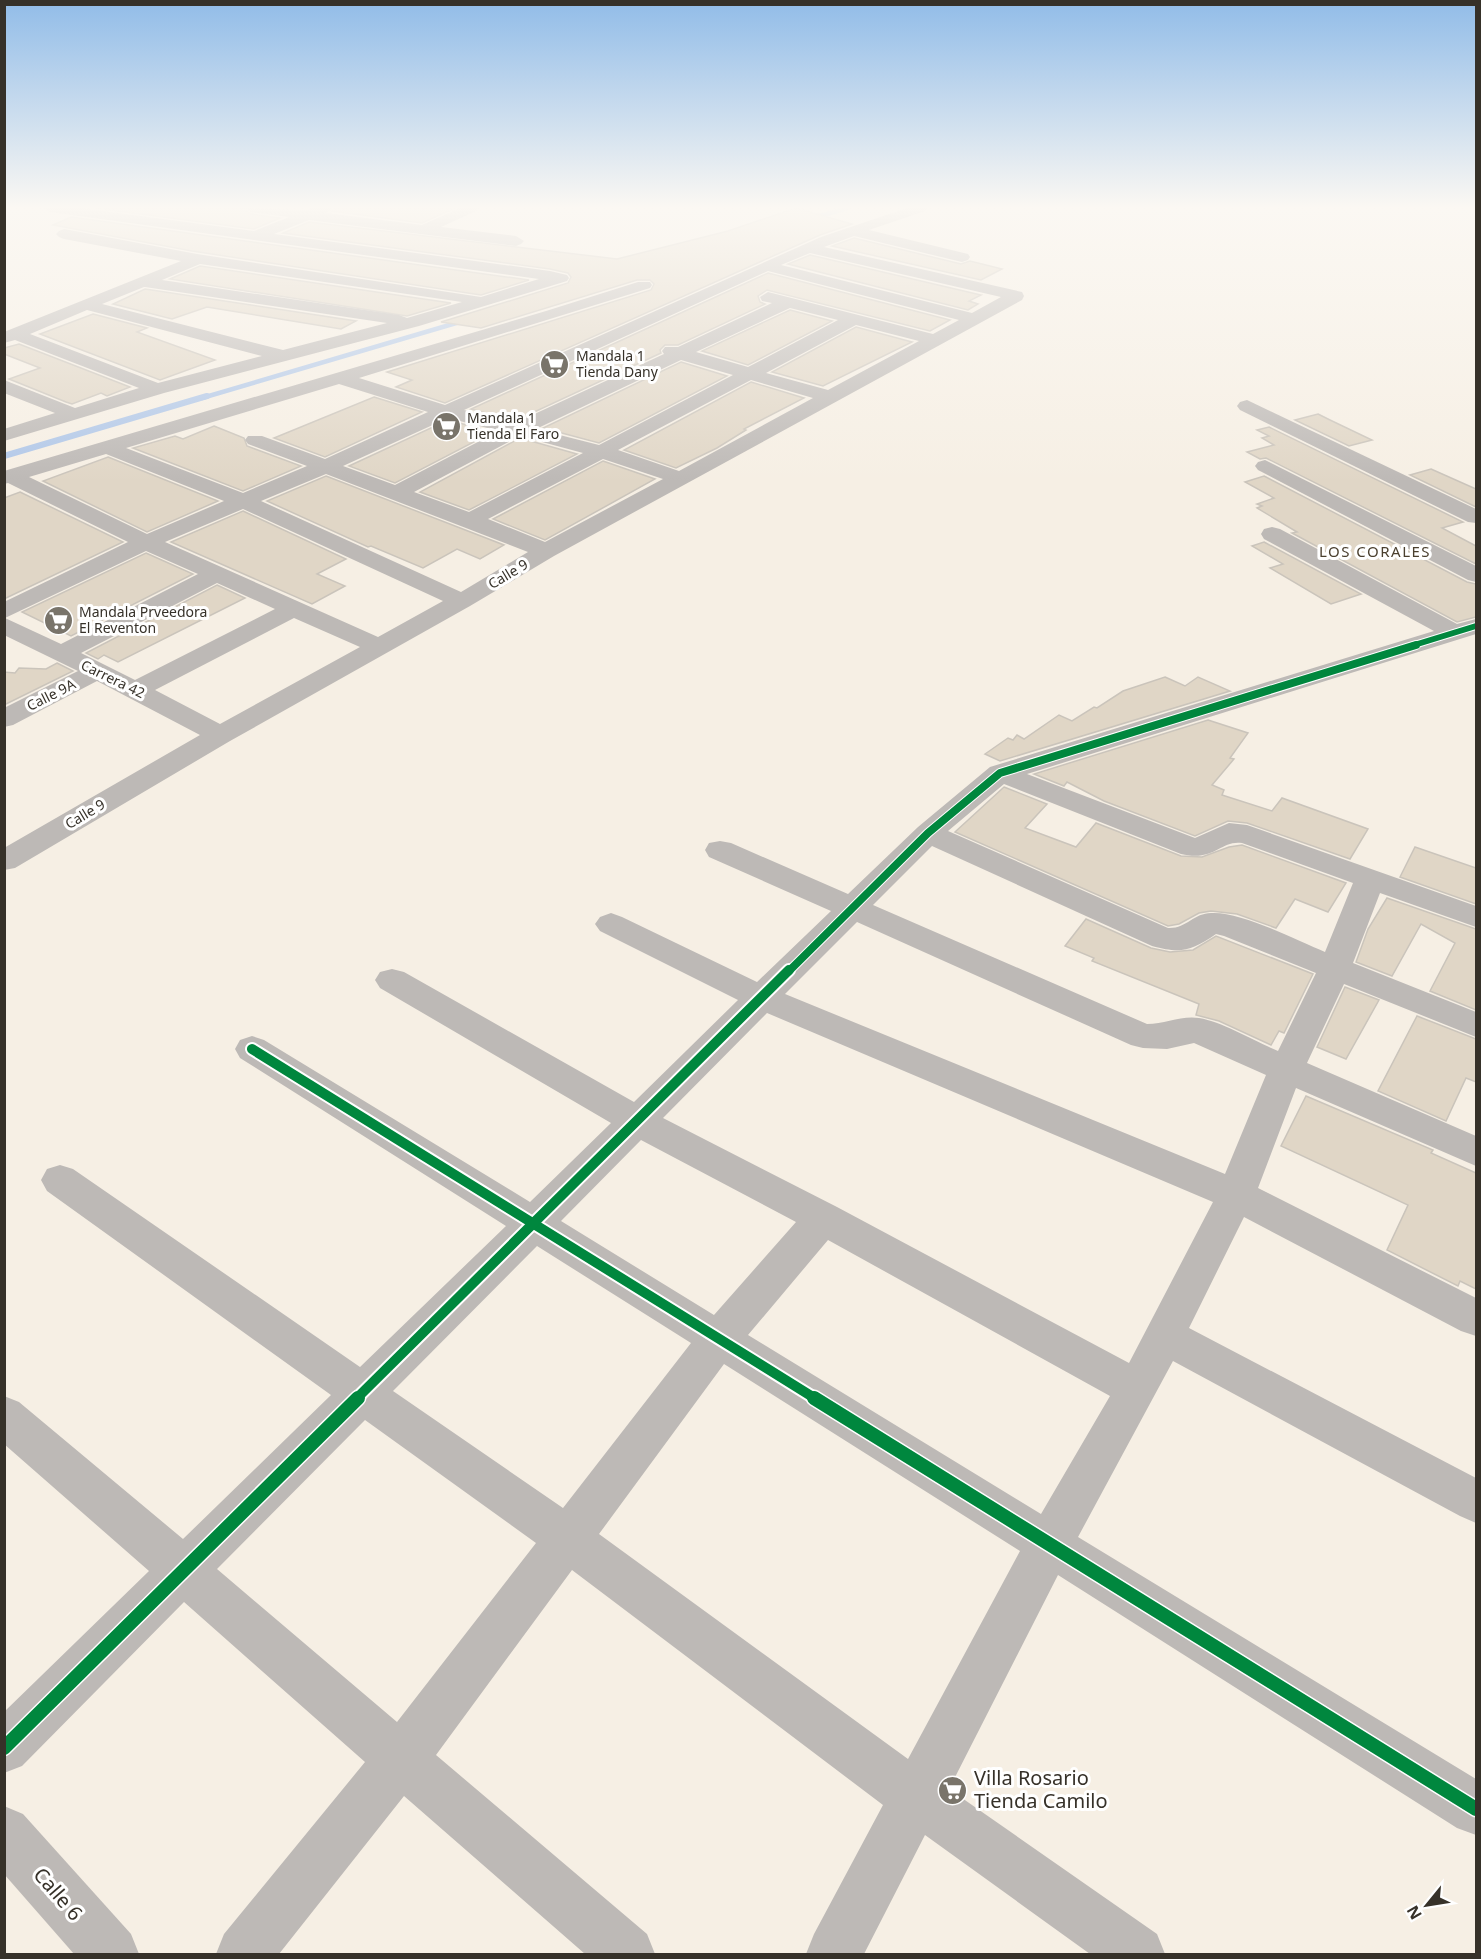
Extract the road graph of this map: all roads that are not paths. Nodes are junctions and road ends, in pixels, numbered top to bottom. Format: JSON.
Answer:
{"nodes":[{"id":1,"x":100,"y":299,"type":"edge"},
{"id":2,"x":261,"y":299,"type":"edge"},
{"id":3,"x":478,"y":299,"type":"edge"},
{"id":4,"x":485,"y":299,"type":"edge"},
{"id":5,"x":600,"y":299,"type":"edge"},
{"id":6,"x":694,"y":299,"type":"edge"},
{"id":7,"x":778,"y":299,"type":"edge"},
{"id":8,"x":898,"y":299,"type":"edge"},
{"id":9,"x":1010,"y":299,"type":"edge"},
{"id":10,"x":482,"y":300,"type":"junction"},
{"id":11,"x":788,"y":302,"type":"junction"},
{"id":12,"x":86,"y":305,"type":"junction"},
{"id":13,"x":552,"y":315,"type":"junction"},
{"id":14,"x":854,"y":319,"type":"junction"},
{"id":15,"x":976,"y":319,"type":"junction"},
{"id":16,"x":413,"y":322,"type":"junction"},
{"id":17,"x":617,"y":335,"type":"junction"},
{"id":18,"x":10,"y":336,"type":"edge"},
{"id":19,"x":935,"y":340,"type":"junction"},
{"id":20,"x":681,"y":354,"type":"junction"},
{"id":21,"x":285,"y":356,"type":"junction"},
{"id":22,"x":749,"y":374,"type":"junction"},
{"id":23,"x":338,"y":378,"type":"junction"},
{"id":24,"x":4,"y":386,"type":"edge"},
{"id":25,"x":157,"y":389,"type":"junction"},
{"id":26,"x":830,"y":397,"type":"junction"},
{"id":27,"x":1247,"y":406,"type":"dead end"},
{"id":28,"x":444,"y":411,"type":"junction"},
{"id":29,"x":74,"y":414,"type":"junction"},
{"id":30,"x":517,"y":430,"type":"junction"},
{"id":31,"x":4,"y":435,"type":"edge"},
{"id":32,"x":255,"y":440,"type":"dead end"},
{"id":33,"x":108,"y":448,"type":"junction"},
{"id":34,"x":600,"y":451,"type":"junction"},
{"id":35,"x":326,"y":466,"type":"junction"},
{"id":36,"x":1265,"y":466,"type":"dead end"},
{"id":37,"x":7,"y":477,"type":"edge"},
{"id":38,"x":680,"y":478,"type":"junction"},
{"id":39,"x":398,"y":492,"type":"junction"},
{"id":40,"x":243,"y":501,"type":"junction"},
{"id":41,"x":1476,"y":517,"type":"edge"},
{"id":42,"x":470,"y":520,"type":"junction"},
{"id":43,"x":1272,"y":534,"type":"dead end"},
{"id":44,"x":146,"y":542,"type":"junction"},
{"id":45,"x":546,"y":551,"type":"junction"},
{"id":46,"x":216,"y":574,"type":"junction"},
{"id":47,"x":1476,"y":575,"type":"edge"},
{"id":48,"x":462,"y":601,"type":"junction"},
{"id":49,"x":295,"y":608,"type":"junction"},
{"id":50,"x":4,"y":611,"type":"edge"},
{"id":51,"x":4,"y":626,"type":"edge"},
{"id":52,"x":1465,"y":629,"type":"edge"},
{"id":53,"x":379,"y":647,"type":"junction"},
{"id":54,"x":60,"y":654,"type":"junction"},
{"id":55,"x":98,"y":671,"type":"junction"},
{"id":56,"x":135,"y":690,"type":"junction"},
{"id":57,"x":4,"y":719,"type":"edge"},
{"id":58,"x":220,"y":735,"type":"junction"},
{"id":59,"x":1000,"y":773,"type":"junction"},
{"id":60,"x":928,"y":833,"type":"junction"},
{"id":61,"x":720,"y":850,"type":"dead end"},
{"id":62,"x":4,"y":861,"type":"edge"},
{"id":63,"x":1371,"y":878,"type":"junction"},
{"id":64,"x":852,"y":909,"type":"junction"},
{"id":65,"x":1476,"y":917,"type":"edge"},
{"id":66,"x":611,"y":924,"type":"dead end"},
{"id":67,"x":1335,"y":968,"type":"junction"},
{"id":68,"x":392,"y":980,"type":"dead end"},
{"id":69,"x":762,"y":998,"type":"junction"},
{"id":70,"x":1476,"y":1025,"type":"edge"},
{"id":71,"x":252,"y":1049,"type":"dead end"},
{"id":72,"x":1286,"y":1070,"type":"junction"},
{"id":73,"x":637,"y":1121,"type":"junction"},
{"id":74,"x":1476,"y":1152,"type":"edge"},
{"id":75,"x":60,"y":1180,"type":"dead end"},
{"id":76,"x":1236,"y":1195,"type":"junction"},
{"id":77,"x":823,"y":1218,"type":"junction"},
{"id":78,"x":534,"y":1224,"type":"junction"},
{"id":79,"x":1476,"y":1318,"type":"edge"},
{"id":80,"x":1163,"y":1335,"type":"junction"},
{"id":81,"x":719,"y":1339,"type":"junction"},
{"id":82,"x":1137,"y":1389,"type":"junction"},
{"id":83,"x":363,"y":1394,"type":"junction"},
{"id":84,"x":4,"y":1416,"type":"edge"},
{"id":85,"x":1476,"y":1501,"type":"edge"},
{"id":86,"x":567,"y":1538,"type":"junction"},
{"id":87,"x":1050,"y":1544,"type":"junction"},
{"id":88,"x":185,"y":1570,"type":"junction"},
{"id":89,"x":4,"y":1748,"type":"edge"},
{"id":90,"x":400,"y":1760,"type":"junction"},
{"id":91,"x":917,"y":1798,"type":"junction"},
{"id":92,"x":1476,"y":1809,"type":"edge"},
{"id":93,"x":4,"y":1833,"type":"edge"},
{"id":94,"x":111,"y":1954,"type":"edge"},
{"id":95,"x":244,"y":1954,"type":"edge"},
{"id":96,"x":627,"y":1954,"type":"edge"},
{"id":97,"x":834,"y":1954,"type":"edge"},
{"id":98,"x":1137,"y":1954,"type":"edge"}],
"edges":[{"from":1,"to":12,"type":"street"},
{"from":2,"to":16,"type":"street"},
{"from":3,"to":10,"type":"street"},
{"from":4,"to":10,"type":"street"},
{"from":5,"to":13,"type":"street"},
{"from":6,"to":17,"type":"street"},
{"from":7,"to":11,"type":"street"},
{"from":8,"to":15,"type":"street"},
{"from":9,"to":15,"type":"street","name":"Calle 9"},
{"from":10,"to":16,"type":"street"},
{"from":11,"to":14,"type":"street"},
{"from":11,"to":20,"type":"street"},
{"from":12,"to":18,"type":"street"},
{"from":12,"to":21,"type":"street"},
{"from":13,"to":17,"type":"street"},
{"from":13,"to":23,"type":"street"},
{"from":14,"to":19,"type":"street"},
{"from":14,"to":22,"type":"street"},
{"from":15,"to":19,"type":"street","name":"Calle 9"},
{"from":16,"to":21,"type":"street"},
{"from":17,"to":20,"type":"street"},
{"from":17,"to":28,"type":"street"},
{"from":18,"to":25,"type":"street"},
{"from":19,"to":26,"type":"street","name":"Calle 9"},
{"from":20,"to":22,"type":"street"},
{"from":20,"to":30,"type":"street"},
{"from":21,"to":25,"type":"street"},
{"from":22,"to":26,"type":"street"},
{"from":22,"to":34,"type":"street"},
{"from":23,"to":28,"type":"street"},
{"from":23,"to":33,"type":"street"},
{"from":24,"to":29,"type":"street"},
{"from":25,"to":29,"type":"street"},
{"from":26,"to":38,"type":"street","name":"Calle 9"},
{"from":27,"to":41,"type":"street"},
{"from":28,"to":30,"type":"street"},
{"from":28,"to":35,"type":"street"},
{"from":29,"to":31,"type":"street"},
{"from":30,"to":34,"type":"street"},
{"from":30,"to":39,"type":"street"},
{"from":32,"to":35,"type":"street"},
{"from":33,"to":37,"type":"street"},
{"from":33,"to":40,"type":"street"},
{"from":34,"to":38,"type":"street"},
{"from":34,"to":42,"type":"street"},
{"from":35,"to":39,"type":"street"},
{"from":35,"to":40,"type":"street"},
{"from":36,"to":47,"type":"street"},
{"from":37,"to":44,"type":"street"},
{"from":38,"to":45,"type":"street","name":"Calle 9"},
{"from":39,"to":42,"type":"street"},
{"from":40,"to":44,"type":"street"},
{"from":40,"to":48,"type":"street"},
{"from":42,"to":45,"type":"street"},
{"from":43,"to":52,"type":"street"},
{"from":44,"to":46,"type":"street"},
{"from":44,"to":50,"type":"street"},
{"from":45,"to":48,"type":"street","name":"Calle 9"},
{"from":46,"to":49,"type":"street"},
{"from":46,"to":54,"type":"street"},
{"from":48,"to":53,"type":"street","name":"Calle 9"},
{"from":49,"to":53,"type":"street"},
{"from":49,"to":56,"type":"street"},
{"from":51,"to":54,"type":"street","name":"Carrera 42"},
{"from":52,"to":59,"type":"street"},
{"from":53,"to":58,"type":"street","name":"Calle 9"},
{"from":54,"to":55,"type":"street","name":"Carrera 42"},
{"from":55,"to":56,"type":"street","name":"Carrera 42"},
{"from":55,"to":57,"type":"street","name":"Calle 9A"},
{"from":56,"to":58,"type":"street","name":"Carrera 42"},
{"from":58,"to":62,"type":"street","name":"Calle 9"},
{"from":59,"to":60,"type":"street"},
{"from":59,"to":63,"type":"street"},
{"from":60,"to":64,"type":"street"},
{"from":60,"to":67,"type":"street"},
{"from":61,"to":64,"type":"street"},
{"from":63,"to":65,"type":"street"},
{"from":63,"to":67,"type":"street"},
{"from":64,"to":69,"type":"street"},
{"from":64,"to":72,"type":"street"},
{"from":66,"to":69,"type":"street"},
{"from":67,"to":70,"type":"street"},
{"from":67,"to":72,"type":"street"},
{"from":68,"to":73,"type":"street"},
{"from":69,"to":73,"type":"street"},
{"from":69,"to":76,"type":"street"},
{"from":71,"to":78,"type":"street"},
{"from":72,"to":74,"type":"street"},
{"from":72,"to":76,"type":"street"},
{"from":73,"to":77,"type":"street"},
{"from":73,"to":78,"type":"street"},
{"from":75,"to":83,"type":"street"},
{"from":76,"to":79,"type":"street"},
{"from":76,"to":80,"type":"street"},
{"from":77,"to":81,"type":"street"},
{"from":77,"to":82,"type":"street"},
{"from":78,"to":81,"type":"street"},
{"from":78,"to":83,"type":"street"},
{"from":80,"to":82,"type":"street"},
{"from":80,"to":85,"type":"street"},
{"from":81,"to":86,"type":"street"},
{"from":81,"to":87,"type":"street"},
{"from":82,"to":87,"type":"street"},
{"from":83,"to":86,"type":"street"},
{"from":83,"to":88,"type":"street"},
{"from":84,"to":88,"type":"street"},
{"from":86,"to":90,"type":"street"},
{"from":86,"to":91,"type":"street"},
{"from":87,"to":91,"type":"street"},
{"from":87,"to":92,"type":"street"},
{"from":88,"to":89,"type":"street"},
{"from":88,"to":90,"type":"street"},
{"from":90,"to":95,"type":"street"},
{"from":90,"to":96,"type":"street"},
{"from":91,"to":97,"type":"street"},
{"from":91,"to":98,"type":"street"},
{"from":93,"to":94,"type":"street","name":"Calle 6"}]}
